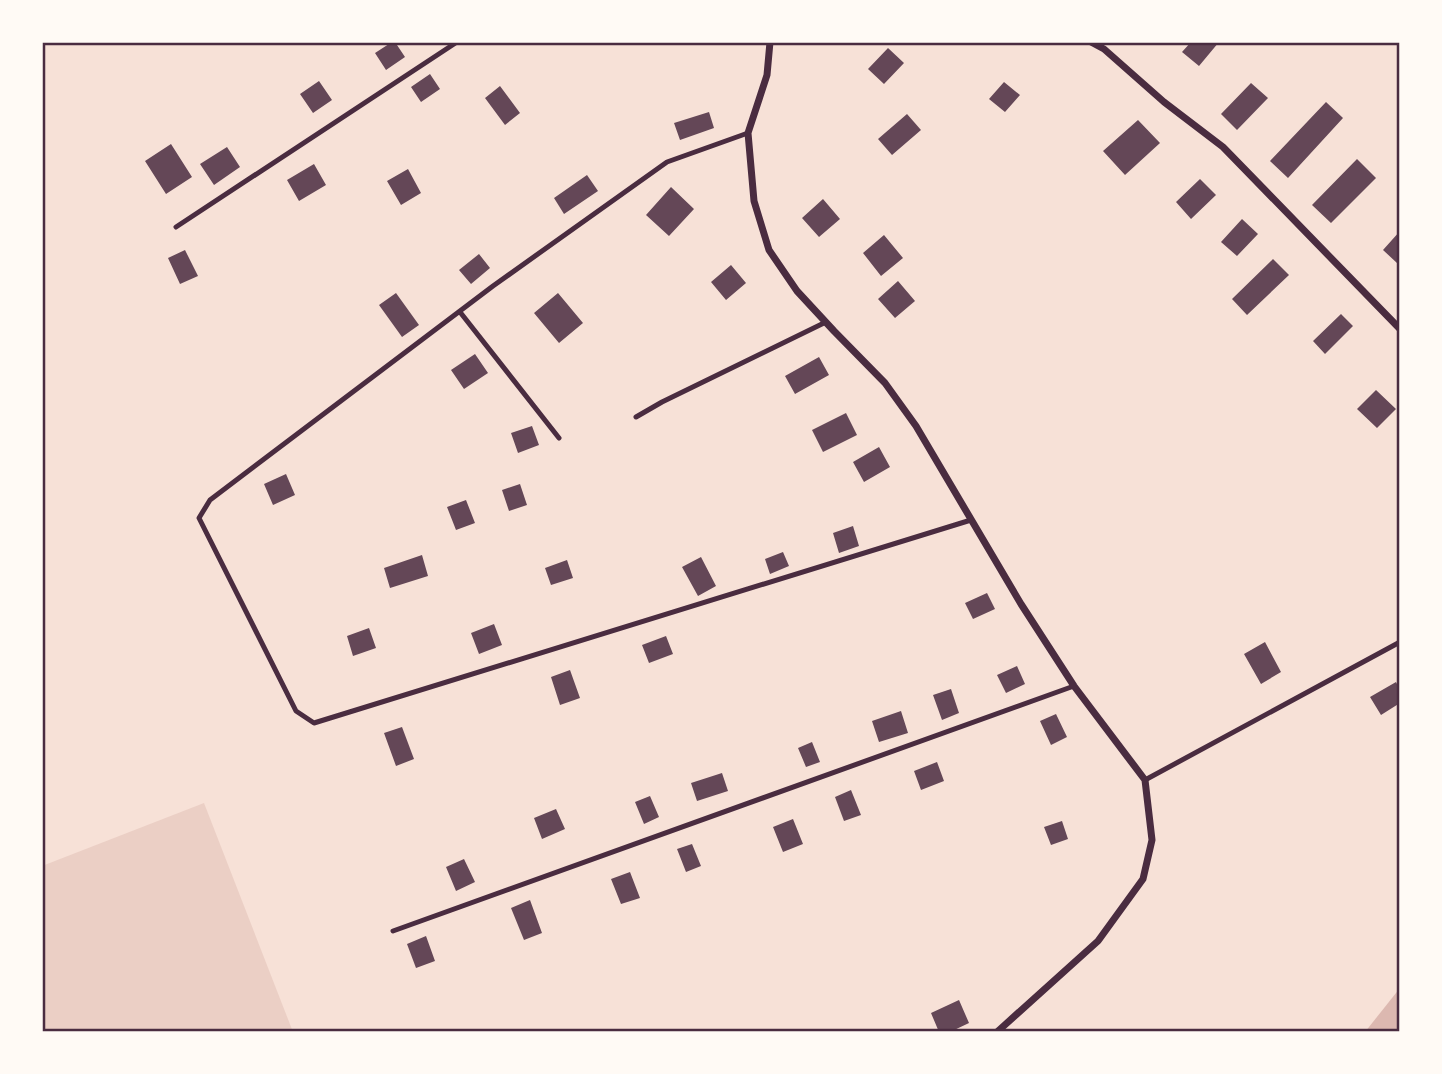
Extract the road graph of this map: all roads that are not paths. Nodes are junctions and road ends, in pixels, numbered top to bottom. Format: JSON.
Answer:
{"nodes":[{"id":1,"x":457,"y":42,"type":"edge"},
{"id":2,"x":770,"y":42,"type":"edge"},
{"id":3,"x":1091,"y":42,"type":"edge"},
{"id":4,"x":748,"y":133,"type":"junction"},
{"id":5,"x":176,"y":227,"type":"dead end"},
{"id":6,"x":460,"y":312,"type":"junction"},
{"id":7,"x":826,"y":322,"type":"junction"},
{"id":8,"x":1400,"y":329,"type":"edge"},
{"id":9,"x":636,"y":417,"type":"dead end"},
{"id":10,"x":559,"y":438,"type":"dead end"},
{"id":11,"x":971,"y":520,"type":"junction"},
{"id":12,"x":1400,"y":642,"type":"edge"},
{"id":13,"x":1074,"y":686,"type":"junction"},
{"id":14,"x":1145,"y":780,"type":"junction"},
{"id":15,"x":393,"y":931,"type":"dead end"},
{"id":16,"x":998,"y":1032,"type":"edge"}],
"edges":[{"from":1,"to":5,"type":"lane"},
{"from":2,"to":4,"type":"street"},
{"from":3,"to":8,"type":"street"},
{"from":4,"to":6,"type":"lane"},
{"from":4,"to":7,"type":"street"},
{"from":6,"to":10,"type":"lane"},
{"from":6,"to":11,"type":"lane"},
{"from":7,"to":9,"type":"lane"},
{"from":7,"to":11,"type":"street"},
{"from":11,"to":13,"type":"street"},
{"from":12,"to":14,"type":"lane"},
{"from":13,"to":14,"type":"street"},
{"from":13,"to":15,"type":"lane"},
{"from":14,"to":16,"type":"street"}]}
